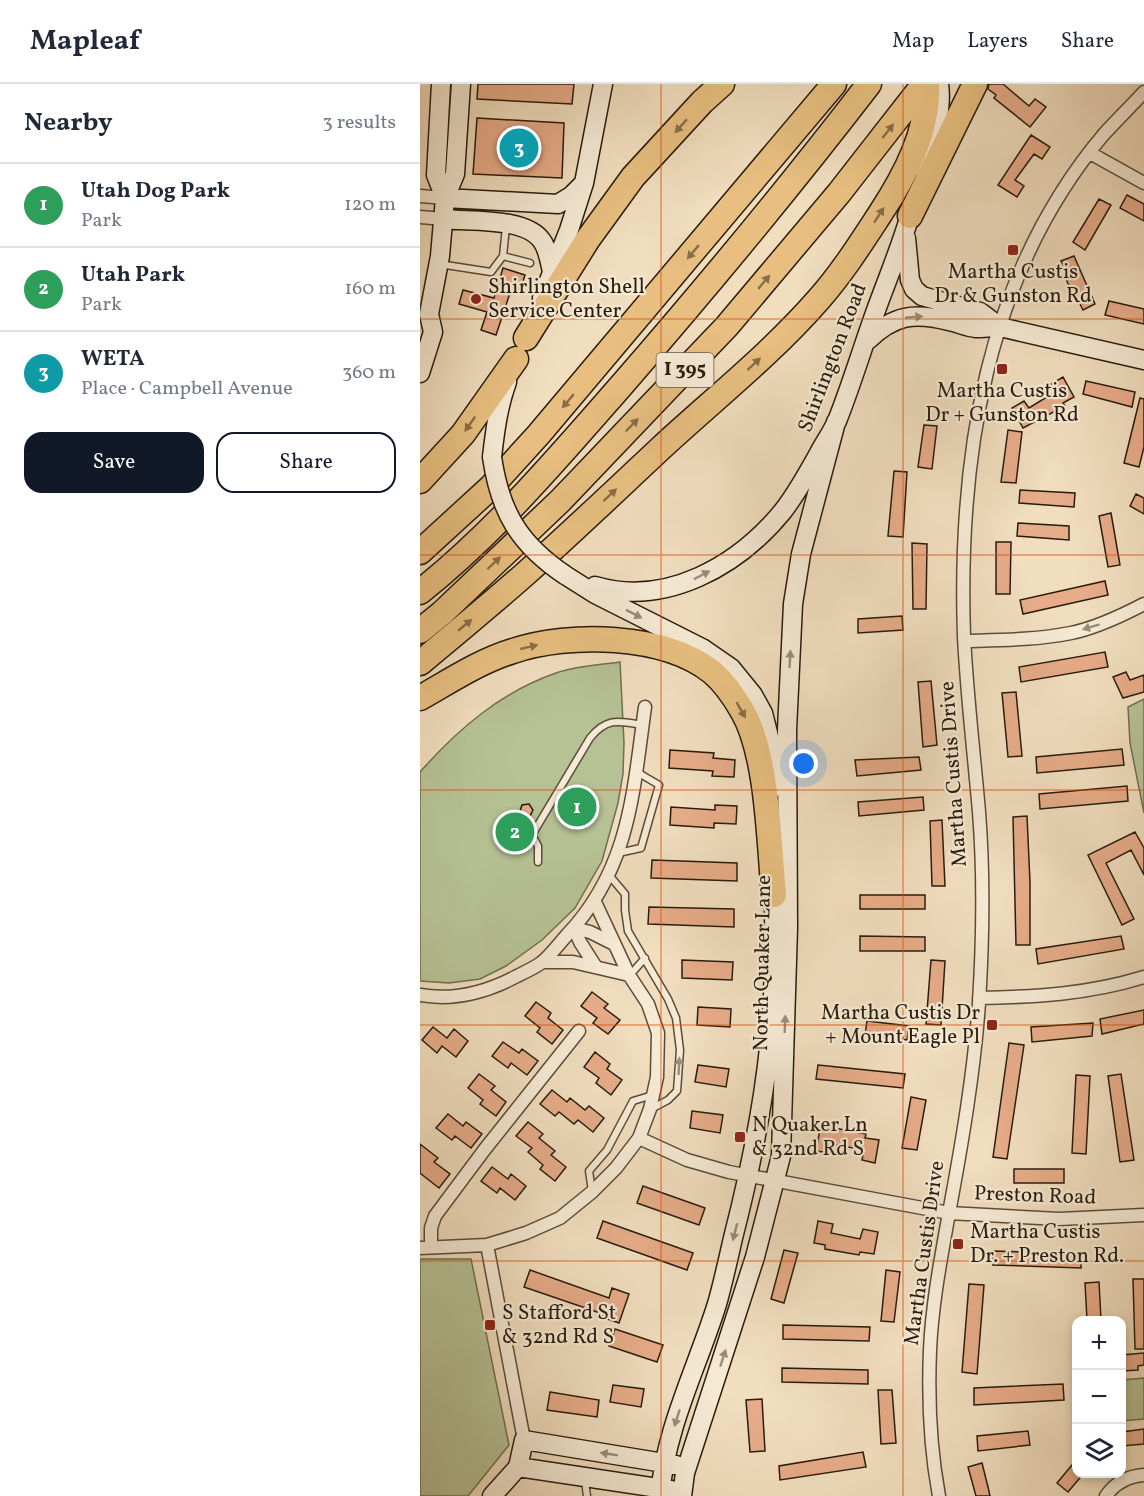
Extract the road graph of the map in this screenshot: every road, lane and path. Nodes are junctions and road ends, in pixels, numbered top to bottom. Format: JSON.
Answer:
{"nodes":[{"id":1,"x":441,"y":84,"type":"edge"},
{"id":2,"x":461,"y":84,"type":"edge"},
{"id":3,"x":603,"y":84,"type":"edge"},
{"id":4,"x":722,"y":84,"type":"edge"},
{"id":5,"x":817,"y":84,"type":"edge"},
{"id":6,"x":834,"y":84,"type":"edge"},
{"id":7,"x":869,"y":84,"type":"edge"},
{"id":8,"x":975,"y":84,"type":"edge"},
{"id":9,"x":934,"y":86,"type":"edge"},
{"id":10,"x":1144,"y":92,"type":"edge"},
{"id":11,"x":1090,"y":153,"type":"junction"},
{"id":12,"x":584,"y":183,"type":"junction"},
{"id":13,"x":1144,"y":183,"type":"edge"},
{"id":14,"x":420,"y":196,"type":"edge"},
{"id":15,"x":445,"y":198,"type":"junction"},
{"id":16,"x":731,"y":208,"type":"junction"},
{"id":17,"x":420,"y":218,"type":"edge"},
{"id":18,"x":444,"y":219,"type":"junction"},
{"id":19,"x":908,"y":222,"type":"junction"},
{"id":20,"x":507,"y":224,"type":"junction"},
{"id":21,"x":503,"y":256,"type":"junction"},
{"id":22,"x":530,"y":263,"type":"dead end"},
{"id":23,"x":439,"y":264,"type":"junction"},
{"id":24,"x":552,"y":272,"type":"junction"},
{"id":25,"x":423,"y":318,"type":"edge"},
{"id":26,"x":1000,"y":327,"type":"junction"},
{"id":27,"x":864,"y":344,"type":"junction"},
{"id":28,"x":521,"y":348,"type":"junction"},
{"id":29,"x":1144,"y":360,"type":"edge"},
{"id":30,"x":420,"y":373,"type":"edge"},
{"id":31,"x":836,"y":422,"type":"junction"},
{"id":32,"x":420,"y":481,"type":"edge"},
{"id":33,"x":420,"y":552,"type":"edge"},
{"id":34,"x":565,"y":575,"type":"junction"},
{"id":35,"x":420,"y":592,"type":"edge"},
{"id":36,"x":1144,"y":603,"type":"edge"},
{"id":37,"x":420,"y":631,"type":"edge"},
{"id":38,"x":964,"y":641,"type":"junction"},
{"id":39,"x":420,"y":663,"type":"edge"},
{"id":40,"x":420,"y":698,"type":"edge"},
{"id":41,"x":645,"y":707,"type":"dead end"},
{"id":42,"x":643,"y":725,"type":"junction"},
{"id":43,"x":637,"y":772,"type":"junction"},
{"id":44,"x":525,"y":831,"type":"dead end"},
{"id":45,"x":532,"y":835,"type":"junction"},
{"id":46,"x":618,"y":854,"type":"junction"},
{"id":47,"x":538,"y":862,"type":"dead end"},
{"id":48,"x":609,"y":875,"type":"junction"},
{"id":49,"x":774,"y":896,"type":"junction"},
{"id":50,"x":595,"y":902,"type":"junction"},
{"id":51,"x":574,"y":928,"type":"junction"},
{"id":52,"x":614,"y":944,"type":"junction"},
{"id":53,"x":645,"y":958,"type":"junction"},
{"id":54,"x":542,"y":962,"type":"junction"},
{"id":55,"x":596,"y":967,"type":"junction"},
{"id":56,"x":629,"y":975,"type":"junction"},
{"id":57,"x":1144,"y":977,"type":"edge"},
{"id":58,"x":420,"y":995,"type":"edge"},
{"id":59,"x":979,"y":998,"type":"junction"},
{"id":60,"x":579,"y":1031,"type":"dead end"},
{"id":61,"x":653,"y":1094,"type":"junction"},
{"id":62,"x":650,"y":1109,"type":"junction"},
{"id":63,"x":639,"y":1138,"type":"junction"},
{"id":64,"x":749,"y":1176,"type":"junction"},
{"id":65,"x":775,"y":1180,"type":"junction"},
{"id":66,"x":592,"y":1192,"type":"junction"},
{"id":67,"x":949,"y":1213,"type":"junction"},
{"id":68,"x":1144,"y":1215,"type":"edge"},
{"id":69,"x":487,"y":1245,"type":"junction"},
{"id":70,"x":426,"y":1248,"type":"edge"},
{"id":71,"x":524,"y":1440,"type":"junction"},
{"id":72,"x":664,"y":1463,"type":"junction"},
{"id":73,"x":518,"y":1467,"type":"junction"},
{"id":74,"x":687,"y":1467,"type":"junction"},
{"id":75,"x":1144,"y":1475,"type":"edge"},
{"id":76,"x":584,"y":1477,"type":"junction"},
{"id":77,"x":660,"y":1492,"type":"edge"},
{"id":78,"x":682,"y":1494,"type":"edge"},
{"id":79,"x":492,"y":1496,"type":"edge"},
{"id":80,"x":587,"y":1496,"type":"edge"},
{"id":81,"x":939,"y":1496,"type":"edge"},
{"id":82,"x":1106,"y":1496,"type":"edge"}],
"edges":[{"from":1,"to":15,"type":"main road"},
{"from":2,"to":15,"type":"main road"},
{"from":3,"to":12,"type":"main road","name":"Shirlington Road"},
{"from":4,"to":28,"type":"highway","one_way":true},
{"from":5,"to":16,"type":"highway"},
{"from":6,"to":16,"type":"highway"},
{"from":7,"to":35,"type":"highway"},
{"from":8,"to":19,"type":"highway"},
{"from":9,"to":19,"type":"main road","name":"Shirlington Road"},
{"from":37,"to":9,"type":"highway","number":"I 395","one_way":true},
{"from":39,"to":9,"type":"highway","one_way":true},
{"from":10,"to":11,"type":"street","name":"Martha Custis Drive"},
{"from":11,"to":13,"type":"street"},
{"from":11,"to":26,"type":"street","name":"Martha Custis Drive"},
{"from":12,"to":15,"type":"main road"},
{"from":12,"to":24,"type":"main road","name":"Shirlington Road"},
{"from":14,"to":15,"type":"street"},
{"from":15,"to":18,"type":"main road"},
{"from":16,"to":33,"type":"highway","one_way":true},
{"from":17,"to":18,"type":"street"},
{"from":18,"to":20,"type":"main road"},
{"from":18,"to":23,"type":"main road"},
{"from":19,"to":26,"type":"main road"},
{"from":19,"to":27,"type":"main road","name":"Shirlington Road"},
{"from":20,"to":21,"type":"lane"},
{"from":20,"to":24,"type":"main road"},
{"from":21,"to":22,"type":"lane"},
{"from":21,"to":23,"type":"lane"},
{"from":23,"to":25,"type":"main road"},
{"from":24,"to":28,"type":"main road","name":"Shirlington Road"},
{"from":25,"to":30,"type":"main road"},
{"from":27,"to":26,"type":"main road","one_way":true},
{"from":26,"to":29,"type":"main road"},
{"from":26,"to":38,"type":"street","name":"Martha Custis Drive"},
{"from":27,"to":31,"type":"main road","name":"Shirlington Road"},
{"from":28,"to":32,"type":"highway","one_way":true},
{"from":28,"to":34,"type":"main road","name":"Shirlington Road","bridge":true},
{"from":34,"to":31,"type":"main road","name":"Shirlington Road","one_way":true},
{"from":65,"to":31,"type":"main road","name":"North Quaker Lane","one_way":true},
{"from":34,"to":49,"type":"main road","name":"North Quaker Lane","one_way":true},
{"from":36,"to":38,"type":"street","one_way":true},
{"from":38,"to":59,"type":"street","name":"Martha Custis Drive"},
{"from":40,"to":49,"type":"highway","one_way":true},
{"from":41,"to":42,"type":"street"},
{"from":42,"to":43,"type":"street"},
{"from":42,"to":45,"type":"lane"},
{"from":43,"to":46,"type":"street"},
{"from":43,"to":46,"type":"lane"},
{"from":44,"to":45,"type":"lane"},
{"from":45,"to":47,"type":"lane"},
{"from":46,"to":48,"type":"street"},
{"from":48,"to":50,"type":"street"},
{"from":48,"to":53,"type":"lane"},
{"from":49,"to":64,"type":"main road","name":"North Quaker Lane"},
{"from":50,"to":51,"type":"street"},
{"from":50,"to":52,"type":"street"},
{"from":51,"to":52,"type":"street"},
{"from":51,"to":54,"type":"street"},
{"from":51,"to":55,"type":"street"},
{"from":52,"to":56,"type":"street"},
{"from":53,"to":56,"type":"lane"},
{"from":62,"to":53,"type":"lane","one_way":true},
{"from":54,"to":55,"type":"street"},
{"from":54,"to":58,"type":"street"},
{"from":55,"to":56,"type":"street"},
{"from":56,"to":61,"type":"street"},
{"from":57,"to":59,"type":"street"},
{"from":59,"to":67,"type":"street","name":"Martha Custis Drive"},
{"from":60,"to":70,"type":"street"},
{"from":61,"to":62,"type":"street"},
{"from":61,"to":66,"type":"lane"},
{"from":62,"to":63,"type":"street"},
{"from":63,"to":64,"type":"street","name":"Preston Road"},
{"from":63,"to":66,"type":"street"},
{"from":64,"to":65,"type":"street","name":"Preston Road"},
{"from":64,"to":72,"type":"main road","name":"North Quaker Lane","one_way":true},
{"from":65,"to":67,"type":"street","name":"Preston Road"},
{"from":74,"to":65,"type":"main road","name":"North Quaker Lane","one_way":true},
{"from":66,"to":69,"type":"street"},
{"from":67,"to":68,"type":"street","name":"Preston Road"},
{"from":67,"to":81,"type":"street","name":"Martha Custis Drive"},
{"from":69,"to":70,"type":"street"},
{"from":69,"to":71,"type":"street"},
{"from":72,"to":71,"type":"main road","one_way":true},
{"from":71,"to":73,"type":"main road"},
{"from":72,"to":74,"type":"main road"},
{"from":72,"to":77,"type":"main road","name":"North Quaker Lane"},
{"from":73,"to":76,"type":"main road"},
{"from":73,"to":79,"type":"main road"},
{"from":74,"to":78,"type":"main road","name":"North Quaker Lane"},
{"from":75,"to":82,"type":"street"},
{"from":76,"to":77,"type":"main road"},
{"from":76,"to":80,"type":"lane"},
{"from":77,"to":78,"type":"main road"}]}
